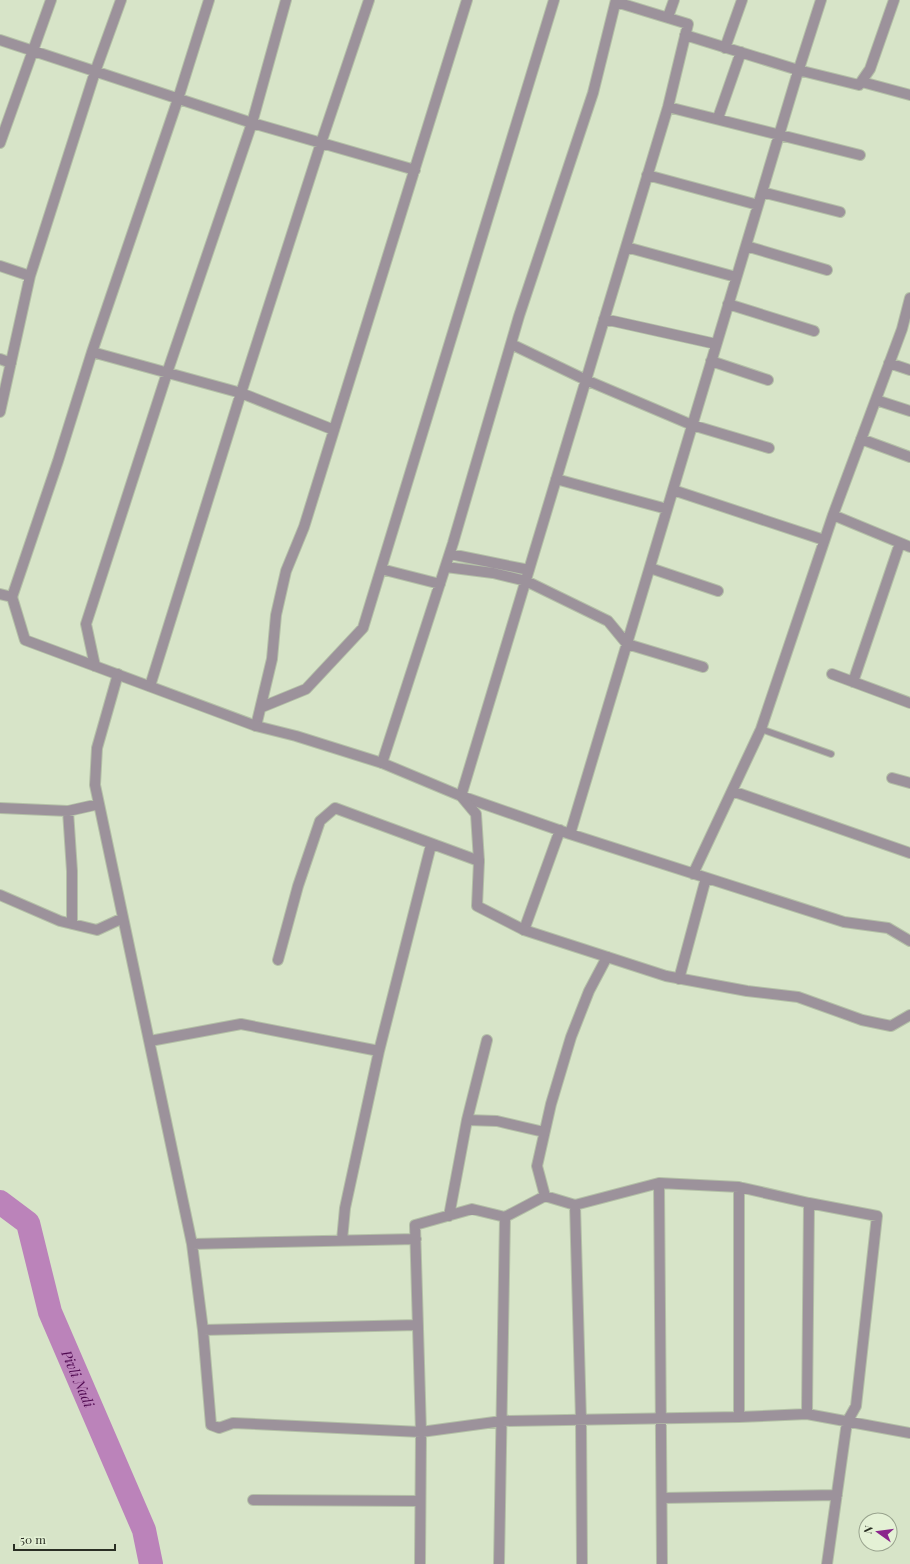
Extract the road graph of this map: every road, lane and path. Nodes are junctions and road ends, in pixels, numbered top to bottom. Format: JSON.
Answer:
{"nodes":[{"id":1,"x":51,"y":0,"type":"edge"},
{"id":2,"x":121,"y":0,"type":"edge"},
{"id":3,"x":208,"y":0,"type":"edge"},
{"id":4,"x":286,"y":0,"type":"edge"},
{"id":5,"x":369,"y":0,"type":"edge"},
{"id":6,"x":467,"y":0,"type":"edge"},
{"id":7,"x":554,"y":0,"type":"edge"},
{"id":8,"x":674,"y":0,"type":"edge"},
{"id":9,"x":742,"y":0,"type":"edge"},
{"id":10,"x":821,"y":0,"type":"edge"},
{"id":11,"x":894,"y":0,"type":"edge"},
{"id":12,"x":616,"y":1,"type":"edge"},
{"id":13,"x":668,"y":17,"type":"junction"},
{"id":14,"x":685,"y":35,"type":"junction"},
{"id":15,"x":0,"y":40,"type":"edge"},
{"id":16,"x":725,"y":48,"type":"junction"},
{"id":17,"x":33,"y":51,"type":"junction"},
{"id":18,"x":741,"y":52,"type":"junction"},
{"id":19,"x":798,"y":70,"type":"junction"},
{"id":20,"x":95,"y":72,"type":"junction"},
{"id":21,"x":862,"y":82,"type":"junction"},
{"id":22,"x":910,"y":95,"type":"edge"},
{"id":23,"x":178,"y":99,"type":"junction"},
{"id":24,"x":668,"y":107,"type":"junction"},
{"id":25,"x":718,"y":118,"type":"junction"},
{"id":26,"x":252,"y":123,"type":"junction"},
{"id":27,"x":779,"y":135,"type":"junction"},
{"id":28,"x":0,"y":143,"type":"edge"},
{"id":29,"x":321,"y":143,"type":"junction"},
{"id":30,"x":860,"y":155,"type":"dead end"},
{"id":31,"x":415,"y":170,"type":"junction"},
{"id":32,"x":647,"y":175,"type":"junction"},
{"id":33,"x":762,"y":192,"type":"junction"},
{"id":34,"x":758,"y":205,"type":"junction"},
{"id":35,"x":840,"y":212,"type":"dead end"},
{"id":36,"x":746,"y":246,"type":"junction"},
{"id":37,"x":626,"y":247,"type":"junction"},
{"id":38,"x":0,"y":266,"type":"edge"},
{"id":39,"x":827,"y":270,"type":"dead end"},
{"id":40,"x":30,"y":276,"type":"junction"},
{"id":41,"x":736,"y":277,"type":"junction"},
{"id":42,"x":910,"y":298,"type":"edge"},
{"id":43,"x":728,"y":304,"type":"junction"},
{"id":44,"x":604,"y":319,"type":"junction"},
{"id":45,"x":814,"y":331,"type":"dead end"},
{"id":46,"x":906,"y":331,"type":"edge"},
{"id":47,"x":511,"y":344,"type":"junction"},
{"id":48,"x":716,"y":344,"type":"junction"},
{"id":49,"x":92,"y":352,"type":"junction"},
{"id":50,"x":0,"y":359,"type":"edge"},
{"id":51,"x":711,"y":361,"type":"junction"},
{"id":52,"x":11,"y":363,"type":"junction"},
{"id":53,"x":889,"y":363,"type":"junction"},
{"id":54,"x":910,"y":370,"type":"edge"},
{"id":55,"x":167,"y":373,"type":"junction"},
{"id":56,"x":586,"y":380,"type":"junction"},
{"id":57,"x":768,"y":380,"type":"dead end"},
{"id":58,"x":241,"y":393,"type":"junction"},
{"id":59,"x":876,"y":400,"type":"junction"},
{"id":60,"x":910,"y":411,"type":"edge"},
{"id":61,"x":0,"y":412,"type":"edge"},
{"id":62,"x":692,"y":425,"type":"junction"},
{"id":63,"x":334,"y":430,"type":"junction"},
{"id":64,"x":861,"y":439,"type":"junction"},
{"id":65,"x":769,"y":448,"type":"dead end"},
{"id":66,"x":910,"y":457,"type":"edge"},
{"id":67,"x":556,"y":479,"type":"junction"},
{"id":68,"x":673,"y":490,"type":"junction"},
{"id":69,"x":667,"y":509,"type":"junction"},
{"id":70,"x":833,"y":515,"type":"junction"},
{"id":71,"x":824,"y":540,"type":"junction"},
{"id":72,"x":905,"y":545,"type":"edge"},
{"id":73,"x":450,"y":554,"type":"junction"},
{"id":74,"x":446,"y":567,"type":"junction"},
{"id":75,"x":650,"y":568,"type":"junction"},
{"id":76,"x":381,"y":569,"type":"junction"},
{"id":77,"x":529,"y":570,"type":"junction"},
{"id":78,"x":526,"y":581,"type":"junction"},
{"id":79,"x":440,"y":584,"type":"junction"},
{"id":80,"x":718,"y":591,"type":"dead end"},
{"id":81,"x":0,"y":594,"type":"edge"},
{"id":82,"x":12,"y":597,"type":"junction"},
{"id":83,"x":627,"y":644,"type":"junction"},
{"id":84,"x":95,"y":666,"type":"junction"},
{"id":85,"x":703,"y":667,"type":"dead end"},
{"id":86,"x":118,"y":674,"type":"junction"},
{"id":87,"x":832,"y":674,"type":"dead end"},
{"id":88,"x":853,"y":682,"type":"junction"},
{"id":89,"x":150,"y":686,"type":"junction"},
{"id":90,"x":910,"y":703,"type":"edge"},
{"id":91,"x":262,"y":707,"type":"junction"},
{"id":92,"x":256,"y":726,"type":"junction"},
{"id":93,"x":761,"y":729,"type":"junction"},
{"id":94,"x":831,"y":754,"type":"dead end"},
{"id":95,"x":382,"y":763,"type":"junction"},
{"id":96,"x":892,"y":778,"type":"dead end"},
{"id":97,"x":910,"y":783,"type":"edge"},
{"id":98,"x":732,"y":791,"type":"junction"},
{"id":99,"x":461,"y":796,"type":"junction"},
{"id":100,"x":99,"y":804,"type":"junction"},
{"id":101,"x":0,"y":808,"type":"edge"},
{"id":102,"x":68,"y":811,"type":"junction"},
{"id":103,"x":560,"y":830,"type":"junction"},
{"id":104,"x":570,"y":834,"type":"junction"},
{"id":105,"x":431,"y":845,"type":"junction"},
{"id":106,"x":910,"y":853,"type":"edge"},
{"id":107,"x":479,"y":861,"type":"junction"},
{"id":108,"x":693,"y":874,"type":"junction"},
{"id":109,"x":706,"y":878,"type":"junction"},
{"id":110,"x":0,"y":895,"type":"edge"},
{"id":111,"x":123,"y":918,"type":"junction"},
{"id":112,"x":72,"y":924,"type":"junction"},
{"id":113,"x":524,"y":930,"type":"junction"},
{"id":114,"x":910,"y":941,"type":"edge"},
{"id":115,"x":607,"y":957,"type":"junction"},
{"id":116,"x":278,"y":960,"type":"dead end"},
{"id":117,"x":679,"y":979,"type":"junction"},
{"id":118,"x":910,"y":1014,"type":"edge"},
{"id":119,"x":487,"y":1040,"type":"dead end"},
{"id":120,"x":150,"y":1041,"type":"junction"},
{"id":121,"x":379,"y":1050,"type":"junction"},
{"id":122,"x":467,"y":1120,"type":"junction"},
{"id":123,"x":544,"y":1132,"type":"junction"},
{"id":124,"x":659,"y":1183,"type":"junction"},
{"id":125,"x":739,"y":1187,"type":"junction"},
{"id":126,"x":545,"y":1196,"type":"junction"},
{"id":127,"x":809,"y":1203,"type":"junction"},
{"id":128,"x":575,"y":1205,"type":"junction"},
{"id":129,"x":449,"y":1216,"type":"junction"},
{"id":130,"x":505,"y":1217,"type":"junction"},
{"id":131,"x":416,"y":1239,"type":"junction"},
{"id":132,"x":342,"y":1240,"type":"junction"},
{"id":133,"x":192,"y":1244,"type":"junction"},
{"id":134,"x":418,"y":1325,"type":"junction"},
{"id":135,"x":204,"y":1330,"type":"junction"},
{"id":136,"x":807,"y":1414,"type":"junction"},
{"id":137,"x":739,"y":1417,"type":"junction"},
{"id":138,"x":662,"y":1419,"type":"junction"},
{"id":139,"x":580,"y":1420,"type":"junction"},
{"id":140,"x":502,"y":1421,"type":"junction"},
{"id":141,"x":847,"y":1422,"type":"junction"},
{"id":142,"x":421,"y":1432,"type":"junction"},
{"id":143,"x":910,"y":1433,"type":"edge"},
{"id":144,"x":837,"y":1495,"type":"junction"},
{"id":145,"x":662,"y":1498,"type":"junction"},
{"id":146,"x":253,"y":1500,"type":"dead end"},
{"id":147,"x":420,"y":1501,"type":"junction"},
{"id":148,"x":420,"y":1564,"type":"edge"},
{"id":149,"x":499,"y":1564,"type":"edge"},
{"id":150,"x":582,"y":1564,"type":"edge"},
{"id":151,"x":662,"y":1564,"type":"edge"},
{"id":152,"x":827,"y":1564,"type":"edge"}],
"edges":[{"from":1,"to":17,"type":"street"},
{"from":2,"to":20,"type":"street"},
{"from":3,"to":23,"type":"street"},
{"from":4,"to":26,"type":"street"},
{"from":5,"to":29,"type":"street"},
{"from":6,"to":31,"type":"street"},
{"from":7,"to":76,"type":"street"},
{"from":8,"to":13,"type":"street"},
{"from":9,"to":16,"type":"street"},
{"from":10,"to":19,"type":"street"},
{"from":11,"to":21,"type":"street"},
{"from":12,"to":13,"type":"street"},
{"from":12,"to":47,"type":"street"},
{"from":13,"to":14,"type":"street"},
{"from":14,"to":16,"type":"street"},
{"from":14,"to":24,"type":"street"},
{"from":15,"to":17,"type":"street"},
{"from":16,"to":18,"type":"street"},
{"from":17,"to":20,"type":"street"},
{"from":17,"to":28,"type":"street"},
{"from":18,"to":19,"type":"street"},
{"from":18,"to":25,"type":"street"},
{"from":19,"to":21,"type":"street"},
{"from":19,"to":27,"type":"street"},
{"from":20,"to":23,"type":"street"},
{"from":20,"to":40,"type":"street"},
{"from":21,"to":22,"type":"street"},
{"from":23,"to":26,"type":"street"},
{"from":23,"to":49,"type":"street"},
{"from":24,"to":25,"type":"street"},
{"from":24,"to":32,"type":"street"},
{"from":25,"to":27,"type":"street"},
{"from":26,"to":29,"type":"street"},
{"from":26,"to":55,"type":"street"},
{"from":27,"to":30,"type":"street"},
{"from":27,"to":33,"type":"street"},
{"from":29,"to":31,"type":"street"},
{"from":29,"to":58,"type":"street"},
{"from":31,"to":63,"type":"street"},
{"from":32,"to":34,"type":"street"},
{"from":32,"to":37,"type":"street"},
{"from":33,"to":34,"type":"street"},
{"from":33,"to":35,"type":"street"},
{"from":34,"to":36,"type":"street"},
{"from":36,"to":39,"type":"street"},
{"from":36,"to":41,"type":"street"},
{"from":37,"to":41,"type":"street"},
{"from":37,"to":44,"type":"street"},
{"from":38,"to":40,"type":"street"},
{"from":40,"to":52,"type":"street"},
{"from":41,"to":43,"type":"street"},
{"from":42,"to":46,"type":"street"},
{"from":43,"to":45,"type":"street"},
{"from":43,"to":48,"type":"street"},
{"from":44,"to":48,"type":"street"},
{"from":44,"to":56,"type":"street"},
{"from":46,"to":53,"type":"street"},
{"from":47,"to":56,"type":"street"},
{"from":47,"to":73,"type":"street"},
{"from":48,"to":51,"type":"street"},
{"from":49,"to":55,"type":"street"},
{"from":49,"to":82,"type":"street"},
{"from":50,"to":52,"type":"street"},
{"from":51,"to":57,"type":"street"},
{"from":51,"to":62,"type":"street"},
{"from":52,"to":61,"type":"street"},
{"from":53,"to":54,"type":"street"},
{"from":53,"to":59,"type":"street"},
{"from":55,"to":58,"type":"street"},
{"from":55,"to":84,"type":"street"},
{"from":56,"to":62,"type":"street"},
{"from":56,"to":67,"type":"street"},
{"from":58,"to":63,"type":"street"},
{"from":58,"to":89,"type":"street"},
{"from":59,"to":60,"type":"street"},
{"from":59,"to":64,"type":"street"},
{"from":62,"to":65,"type":"street"},
{"from":62,"to":68,"type":"street"},
{"from":63,"to":91,"type":"street"},
{"from":64,"to":66,"type":"street"},
{"from":64,"to":70,"type":"street"},
{"from":67,"to":69,"type":"street"},
{"from":67,"to":77,"type":"street"},
{"from":68,"to":69,"type":"street"},
{"from":68,"to":71,"type":"street"},
{"from":69,"to":75,"type":"street"},
{"from":70,"to":71,"type":"street"},
{"from":70,"to":72,"type":"street"},
{"from":71,"to":93,"type":"street"},
{"from":72,"to":88,"type":"street"},
{"from":73,"to":74,"type":"street"},
{"from":73,"to":77,"type":"street"},
{"from":74,"to":78,"type":"street"},
{"from":74,"to":79,"type":"street"},
{"from":75,"to":80,"type":"street"},
{"from":75,"to":83,"type":"street"},
{"from":76,"to":79,"type":"street"},
{"from":76,"to":91,"type":"street"},
{"from":77,"to":78,"type":"street"},
{"from":78,"to":83,"type":"street"},
{"from":78,"to":99,"type":"street"},
{"from":79,"to":95,"type":"street"},
{"from":81,"to":82,"type":"street"},
{"from":82,"to":84,"type":"street"},
{"from":83,"to":85,"type":"street"},
{"from":83,"to":104,"type":"street"},
{"from":84,"to":86,"type":"street"},
{"from":86,"to":89,"type":"street"},
{"from":86,"to":100,"type":"street"},
{"from":87,"to":88,"type":"street"},
{"from":88,"to":90,"type":"street"},
{"from":89,"to":92,"type":"street"},
{"from":91,"to":92,"type":"street"},
{"from":92,"to":95,"type":"street"},
{"from":93,"to":94,"type":"lane"},
{"from":93,"to":98,"type":"street"},
{"from":95,"to":99,"type":"street"},
{"from":96,"to":97,"type":"street"},
{"from":98,"to":106,"type":"street"},
{"from":98,"to":108,"type":"street"},
{"from":99,"to":103,"type":"street"},
{"from":99,"to":107,"type":"street"},
{"from":100,"to":102,"type":"street"},
{"from":100,"to":111,"type":"street"},
{"from":101,"to":102,"type":"street"},
{"from":102,"to":112,"type":"street"},
{"from":103,"to":104,"type":"street"},
{"from":103,"to":113,"type":"street"},
{"from":104,"to":108,"type":"street"},
{"from":105,"to":107,"type":"street"},
{"from":105,"to":116,"type":"street"},
{"from":105,"to":121,"type":"street"},
{"from":107,"to":113,"type":"street"},
{"from":108,"to":109,"type":"street"},
{"from":109,"to":114,"type":"street"},
{"from":109,"to":117,"type":"street"},
{"from":110,"to":112,"type":"street"},
{"from":111,"to":112,"type":"street"},
{"from":111,"to":120,"type":"street"},
{"from":113,"to":115,"type":"street"},
{"from":115,"to":117,"type":"street"},
{"from":115,"to":123,"type":"street"},
{"from":117,"to":118,"type":"street"},
{"from":119,"to":122,"type":"street"},
{"from":120,"to":121,"type":"street"},
{"from":120,"to":133,"type":"street"},
{"from":121,"to":132,"type":"street"},
{"from":122,"to":123,"type":"street"},
{"from":122,"to":129,"type":"street"},
{"from":123,"to":126,"type":"street"},
{"from":124,"to":125,"type":"street"},
{"from":124,"to":128,"type":"street"},
{"from":124,"to":138,"type":"street"},
{"from":125,"to":127,"type":"street"},
{"from":125,"to":137,"type":"street"},
{"from":126,"to":128,"type":"street"},
{"from":126,"to":130,"type":"street"},
{"from":127,"to":136,"type":"street"},
{"from":127,"to":141,"type":"street"},
{"from":128,"to":139,"type":"street"},
{"from":129,"to":130,"type":"street"},
{"from":129,"to":131,"type":"street"},
{"from":130,"to":140,"type":"street"},
{"from":131,"to":132,"type":"street"},
{"from":131,"to":134,"type":"street"},
{"from":132,"to":133,"type":"street"},
{"from":133,"to":135,"type":"street"},
{"from":134,"to":135,"type":"street"},
{"from":134,"to":142,"type":"street"},
{"from":135,"to":142,"type":"street"},
{"from":136,"to":137,"type":"street"},
{"from":136,"to":141,"type":"street"},
{"from":137,"to":138,"type":"street"},
{"from":138,"to":139,"type":"street"},
{"from":138,"to":145,"type":"street"},
{"from":139,"to":140,"type":"street"},
{"from":139,"to":150,"type":"street"},
{"from":140,"to":142,"type":"street"},
{"from":140,"to":149,"type":"street"},
{"from":141,"to":143,"type":"street"},
{"from":141,"to":144,"type":"street"},
{"from":142,"to":147,"type":"street"},
{"from":144,"to":145,"type":"street"},
{"from":144,"to":152,"type":"street"},
{"from":145,"to":151,"type":"street"},
{"from":146,"to":147,"type":"street"},
{"from":147,"to":148,"type":"street"}]}
